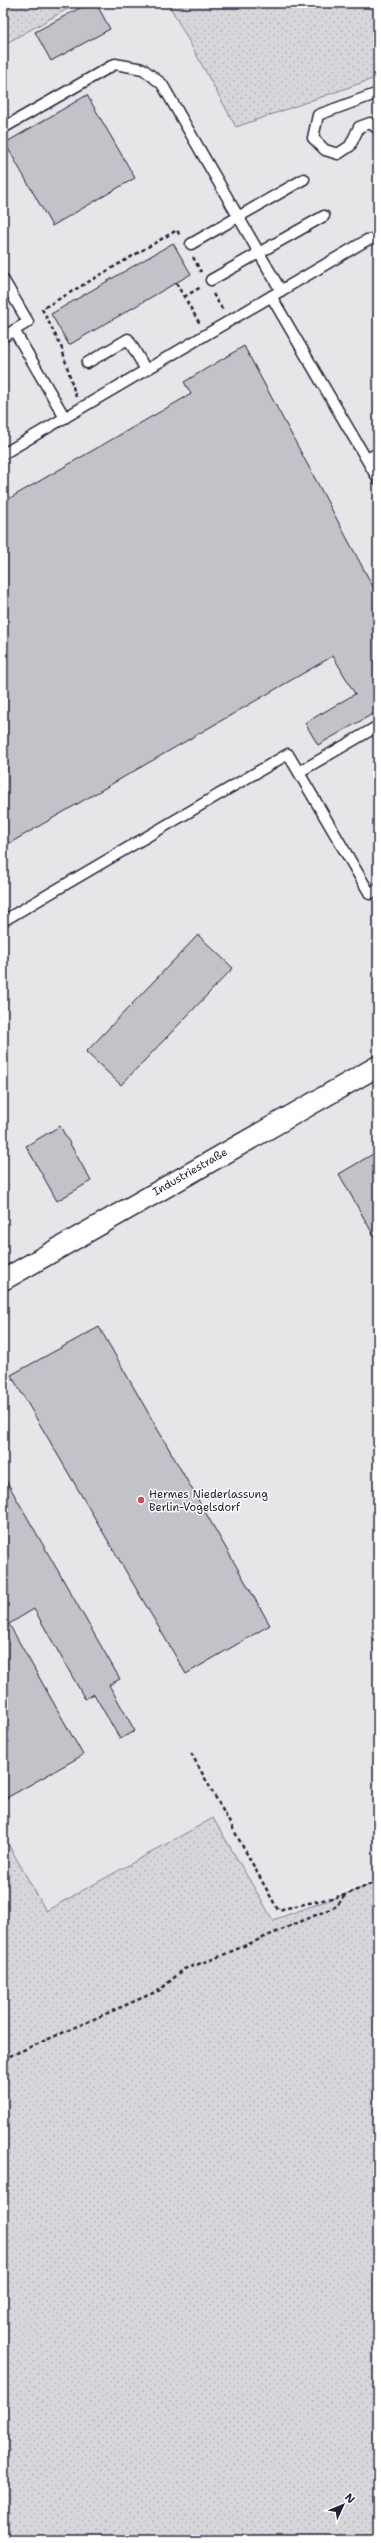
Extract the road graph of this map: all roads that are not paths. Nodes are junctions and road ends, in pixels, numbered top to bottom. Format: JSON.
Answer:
{"nodes":[{"id":1,"x":378,"y":93,"type":"edge"},
{"id":2,"x":3,"y":128,"type":"edge"},
{"id":3,"x":378,"y":129,"type":"edge"},
{"id":4,"x":304,"y":179,"type":"dead end"},
{"id":5,"x":324,"y":216,"type":"dead end"},
{"id":6,"x":238,"y":217,"type":"junction"},
{"id":7,"x":378,"y":238,"type":"edge"},
{"id":8,"x":191,"y":244,"type":"dead end"},
{"id":9,"x":259,"y":253,"type":"junction"},
{"id":10,"x":3,"y":279,"type":"edge"},
{"id":11,"x":209,"y":281,"type":"road end"},
{"id":12,"x":281,"y":291,"type":"junction"},
{"id":13,"x":271,"y":296,"type":"junction"},
{"id":14,"x":14,"y":330,"type":"junction"},
{"id":15,"x":3,"y":337,"type":"edge"},
{"id":16,"x":87,"y":363,"type":"dead end"},
{"id":17,"x":146,"y":370,"type":"junction"},
{"id":18,"x":64,"y":418,"type":"junction"},
{"id":19,"x":378,"y":453,"type":"edge"},
{"id":20,"x":3,"y":454,"type":"edge"},
{"id":21,"x":367,"y":459,"type":"junction"},
{"id":22,"x":378,"y":478,"type":"edge"},
{"id":23,"x":378,"y":726,"type":"edge"},
{"id":24,"x":299,"y":772,"type":"junction"},
{"id":25,"x":378,"y":889,"type":"edge"},
{"id":26,"x":3,"y":922,"type":"edge"},
{"id":27,"x":378,"y":1066,"type":"edge"},
{"id":28,"x":3,"y":1280,"type":"edge"}],
"edges":[{"from":1,"to":3,"type":"lane"},
{"from":2,"to":6,"type":"lane"},
{"from":4,"to":6,"type":"lane"},
{"from":5,"to":9,"type":"lane"},
{"from":6,"to":8,"type":"lane"},
{"from":6,"to":9,"type":"lane"},
{"from":7,"to":12,"type":"lane"},
{"from":9,"to":11,"type":"lane"},
{"from":9,"to":12,"type":"lane"},
{"from":10,"to":14,"type":"lane"},
{"from":12,"to":13,"type":"lane"},
{"from":13,"to":17,"type":"lane"},
{"from":13,"to":21,"type":"lane"},
{"from":14,"to":15,"type":"lane"},
{"from":14,"to":18,"type":"lane"},
{"from":16,"to":17,"type":"lane"},
{"from":17,"to":18,"type":"lane"},
{"from":18,"to":20,"type":"lane"},
{"from":19,"to":21,"type":"lane"},
{"from":21,"to":22,"type":"lane"},
{"from":23,"to":24,"type":"lane"},
{"from":24,"to":25,"type":"lane"},
{"from":24,"to":26,"type":"lane"},
{"from":27,"to":28,"type":"street","name":"Industriestraße"}]}
